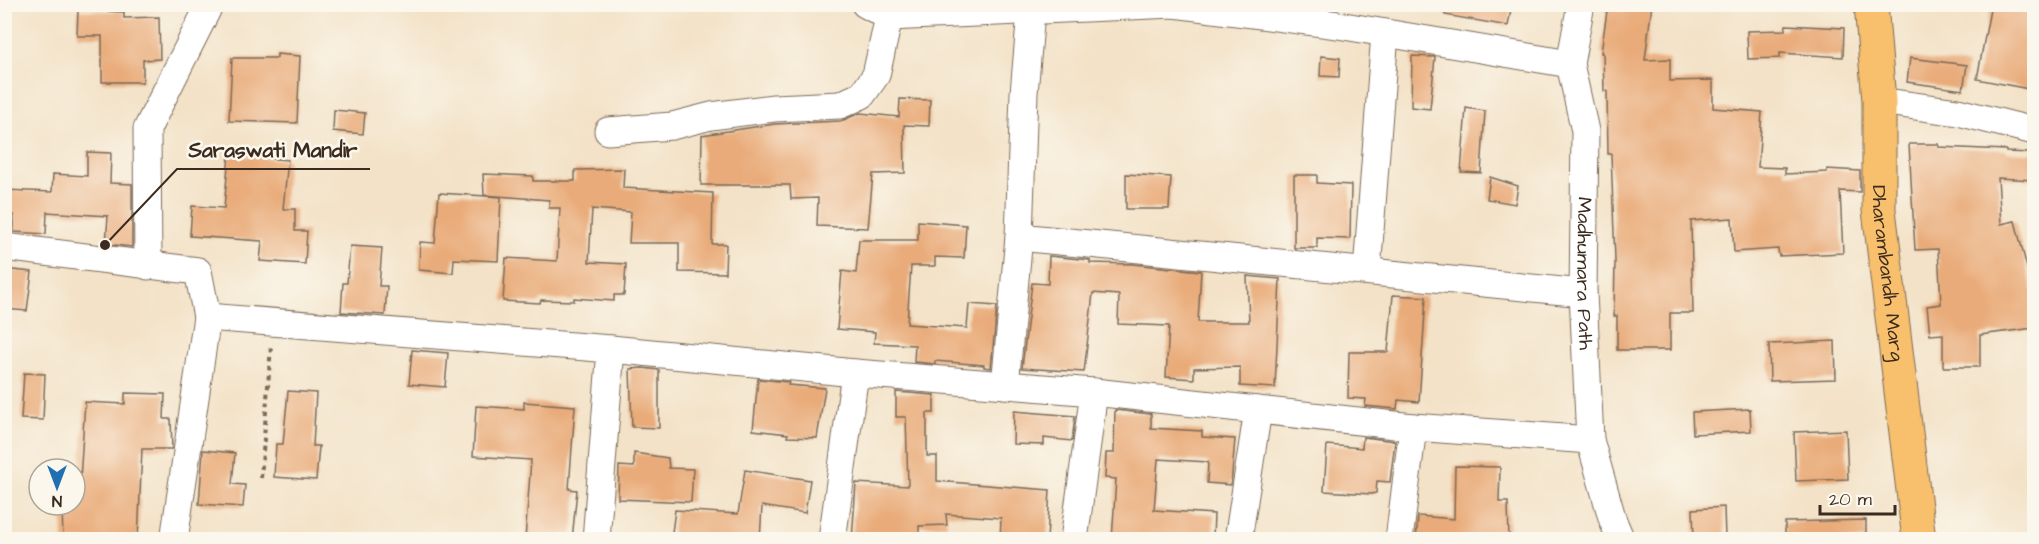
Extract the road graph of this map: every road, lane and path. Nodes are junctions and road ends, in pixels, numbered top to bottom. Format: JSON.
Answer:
{"nodes":[{"id":1,"x":210,"y":4,"type":"edge"},
{"id":2,"x":1174,"y":4,"type":"edge"},
{"id":3,"x":1581,"y":4,"type":"edge"},
{"id":4,"x":1871,"y":4,"type":"edge"},
{"id":5,"x":877,"y":11,"type":"edge"},
{"id":6,"x":1031,"y":12,"type":"junction"},
{"id":7,"x":1337,"y":15,"type":"edge"},
{"id":8,"x":1385,"y":33,"type":"junction"},
{"id":9,"x":1570,"y":64,"type":"junction"},
{"id":10,"x":1879,"y":101,"type":"junction"},
{"id":11,"x":608,"y":131,"type":"dead end"},
{"id":12,"x":2034,"y":131,"type":"edge"},
{"id":13,"x":1020,"y":237,"type":"junction"},
{"id":14,"x":4,"y":247,"type":"edge"},
{"id":15,"x":148,"y":266,"type":"junction"},
{"id":16,"x":1366,"y":272,"type":"junction"},
{"id":17,"x":1584,"y":293,"type":"junction"},
{"id":18,"x":207,"y":317,"type":"junction"},
{"id":19,"x":273,"y":322,"type":"junction"},
{"id":20,"x":611,"y":349,"type":"junction"},
{"id":21,"x":855,"y":373,"type":"junction"},
{"id":22,"x":1005,"y":385,"type":"junction"},
{"id":23,"x":1094,"y":392,"type":"junction"},
{"id":24,"x":1258,"y":410,"type":"junction"},
{"id":25,"x":1413,"y":427,"type":"junction"},
{"id":26,"x":1590,"y":440,"type":"junction"},
{"id":27,"x":261,"y":478,"type":"dead end"},
{"id":28,"x":174,"y":540,"type":"edge"},
{"id":29,"x":596,"y":540,"type":"edge"},
{"id":30,"x":832,"y":540,"type":"edge"},
{"id":31,"x":1074,"y":540,"type":"edge"},
{"id":32,"x":1238,"y":540,"type":"edge"},
{"id":33,"x":1399,"y":540,"type":"edge"},
{"id":34,"x":1622,"y":540,"type":"edge"},
{"id":35,"x":1919,"y":540,"type":"edge"}],
"edges":[{"from":1,"to":15,"type":"street"},
{"from":2,"to":6,"type":"street"},
{"from":2,"to":7,"type":"street"},
{"from":3,"to":9,"type":"street","name":"Madhumara Path"},
{"from":4,"to":10,"type":"main road","name":"Dharambandh Marg"},
{"from":5,"to":6,"type":"street"},
{"from":5,"to":11,"type":"street"},
{"from":6,"to":13,"type":"street"},
{"from":7,"to":8,"type":"street"},
{"from":8,"to":9,"type":"street"},
{"from":8,"to":16,"type":"street"},
{"from":9,"to":17,"type":"street","name":"Madhumara Path"},
{"from":10,"to":12,"type":"street"},
{"from":10,"to":35,"type":"main road","name":"Dharambandh Marg"},
{"from":13,"to":16,"type":"street"},
{"from":13,"to":22,"type":"street"},
{"from":14,"to":15,"type":"street"},
{"from":15,"to":18,"type":"street"},
{"from":16,"to":17,"type":"street"},
{"from":17,"to":26,"type":"street","name":"Madhumara Path"},
{"from":18,"to":19,"type":"street"},
{"from":18,"to":28,"type":"street"},
{"from":19,"to":20,"type":"street"},
{"from":19,"to":27,"type":"path"},
{"from":20,"to":21,"type":"street"},
{"from":20,"to":29,"type":"street"},
{"from":21,"to":22,"type":"street"},
{"from":21,"to":30,"type":"street"},
{"from":22,"to":23,"type":"street"},
{"from":23,"to":24,"type":"street"},
{"from":23,"to":31,"type":"street"},
{"from":24,"to":25,"type":"street"},
{"from":24,"to":32,"type":"street"},
{"from":25,"to":26,"type":"street"},
{"from":25,"to":33,"type":"street"},
{"from":26,"to":34,"type":"street","name":"Madhumara Path"}]}
